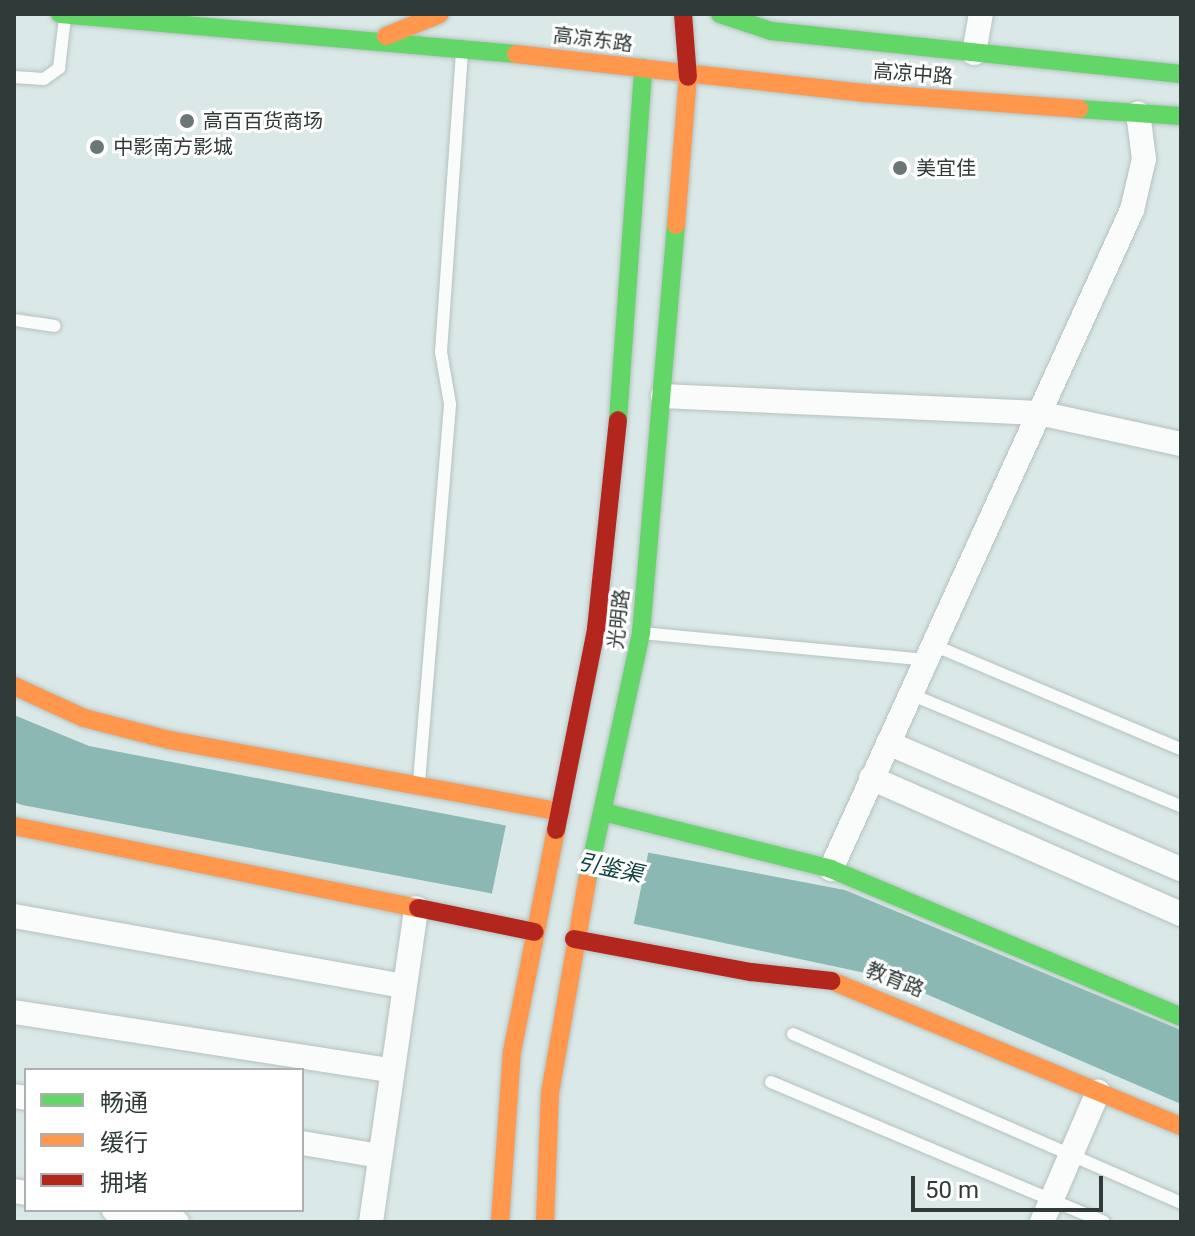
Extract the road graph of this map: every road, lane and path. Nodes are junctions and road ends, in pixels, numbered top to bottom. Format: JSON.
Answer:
{"nodes":[{"id":1,"x":63,"y":14,"type":"edge"},
{"id":2,"x":233,"y":14,"type":"edge"},
{"id":3,"x":440,"y":14,"type":"edge"},
{"id":4,"x":683,"y":14,"type":"edge"},
{"id":5,"x":720,"y":14,"type":"edge"},
{"id":6,"x":981,"y":14,"type":"edge"},
{"id":7,"x":260,"y":27,"type":"junction"},
{"id":8,"x":379,"y":38,"type":"junction"},
{"id":9,"x":462,"y":47,"type":"junction"},
{"id":10,"x":974,"y":53,"type":"junction"},
{"id":11,"x":643,"y":68,"type":"junction"},
{"id":12,"x":1181,"y":74,"type":"edge"},
{"id":13,"x":14,"y":77,"type":"edge"},
{"id":14,"x":688,"y":77,"type":"junction"},
{"id":15,"x":1040,"y":83,"type":"junction"},
{"id":16,"x":1138,"y":113,"type":"junction"},
{"id":17,"x":1181,"y":116,"type":"edge"},
{"id":18,"x":651,"y":272,"type":"junction"},
{"id":19,"x":14,"y":320,"type":"edge"},
{"id":20,"x":55,"y":326,"type":"dead end"},
{"id":21,"x":663,"y":396,"type":"junction"},
{"id":22,"x":1039,"y":413,"type":"junction"},
{"id":23,"x":1181,"y":444,"type":"edge"},
{"id":24,"x":641,"y":633,"type":"junction"},
{"id":25,"x":929,"y":652,"type":"junction"},
{"id":26,"x":14,"y":686,"type":"edge"},
{"id":27,"x":910,"y":694,"type":"junction"},
{"id":28,"x":888,"y":743,"type":"junction"},
{"id":29,"x":1181,"y":749,"type":"edge"},
{"id":30,"x":871,"y":778,"type":"junction"},
{"id":31,"x":419,"y":785,"type":"junction"},
{"id":32,"x":1181,"y":806,"type":"edge"},
{"id":33,"x":603,"y":812,"type":"junction"},
{"id":34,"x":559,"y":821,"type":"junction"},
{"id":35,"x":14,"y":826,"type":"edge"},
{"id":36,"x":831,"y":869,"type":"junction"},
{"id":37,"x":1181,"y":869,"type":"edge"},
{"id":38,"x":416,"y":908,"type":"junction"},
{"id":39,"x":1181,"y":914,"type":"edge"},
{"id":40,"x":14,"y":916,"type":"edge"},
{"id":41,"x":536,"y":924,"type":"junction"},
{"id":42,"x":576,"y":932,"type":"junction"},
{"id":43,"x":404,"y":986,"type":"junction"},
{"id":44,"x":14,"y":1012,"type":"edge"},
{"id":45,"x":1181,"y":1017,"type":"edge"},
{"id":46,"x":793,"y":1034,"type":"dead end"},
{"id":47,"x":390,"y":1070,"type":"junction"},
{"id":48,"x":771,"y":1082,"type":"dead end"},
{"id":49,"x":1098,"y":1092,"type":"junction"},
{"id":50,"x":1181,"y":1126,"type":"edge"},
{"id":51,"x":304,"y":1143,"type":"edge"},
{"id":52,"x":1071,"y":1154,"type":"junction"},
{"id":53,"x":380,"y":1156,"type":"junction"},
{"id":54,"x":1052,"y":1198,"type":"junction"},
{"id":55,"x":1181,"y":1203,"type":"edge"},
{"id":56,"x":124,"y":1212,"type":"edge"},
{"id":57,"x":177,"y":1222,"type":"edge"},
{"id":58,"x":371,"y":1222,"type":"edge"},
{"id":59,"x":500,"y":1222,"type":"edge"},
{"id":60,"x":545,"y":1222,"type":"edge"},
{"id":61,"x":1042,"y":1222,"type":"edge"},
{"id":62,"x":1104,"y":1222,"type":"edge"}],
"edges":[{"from":1,"to":7,"type":"main road","name":"高凉东路"},
{"from":1,"to":13,"type":"lane"},
{"from":2,"to":7,"type":"main road"},
{"from":3,"to":8,"type":"main road"},
{"from":4,"to":14,"type":"main road","name":"光明路"},
{"from":5,"to":10,"type":"main road","name":"高凉中路"},
{"from":6,"to":10,"type":"street"},
{"from":7,"to":8,"type":"main road","name":"高凉东路"},
{"from":8,"to":9,"type":"main road","name":"高凉东路"},
{"from":9,"to":11,"type":"main road","name":"高凉东路"},
{"from":9,"to":31,"type":"lane"},
{"from":10,"to":15,"type":"main road","name":"高凉中路"},
{"from":11,"to":14,"type":"main road","name":"高凉中路"},
{"from":11,"to":18,"type":"main road","name":"光明路"},
{"from":12,"to":15,"type":"main road","name":"高凉中路"},
{"from":14,"to":15,"type":"main road","name":"高凉中路"},
{"from":14,"to":18,"type":"main road","name":"光明路"},
{"from":15,"to":16,"type":"main road","name":"高凉中路"},
{"from":16,"to":17,"type":"main road","name":"高凉中路"},
{"from":16,"to":22,"type":"street"},
{"from":18,"to":21,"type":"main road","name":"光明路"},
{"from":18,"to":34,"type":"main road","name":"光明路"},
{"from":19,"to":20,"type":"lane"},
{"from":21,"to":22,"type":"street"},
{"from":21,"to":24,"type":"main road","name":"光明路"},
{"from":22,"to":23,"type":"street"},
{"from":22,"to":25,"type":"street"},
{"from":24,"to":25,"type":"lane"},
{"from":24,"to":33,"type":"main road","name":"光明路"},
{"from":25,"to":27,"type":"street"},
{"from":25,"to":29,"type":"lane"},
{"from":26,"to":31,"type":"main road"},
{"from":27,"to":28,"type":"street"},
{"from":27,"to":32,"type":"lane"},
{"from":28,"to":30,"type":"street"},
{"from":28,"to":37,"type":"street"},
{"from":30,"to":36,"type":"street"},
{"from":30,"to":39,"type":"street"},
{"from":31,"to":34,"type":"main road"},
{"from":33,"to":36,"type":"main road"},
{"from":33,"to":42,"type":"main road","name":"光明路"},
{"from":34,"to":41,"type":"main road","name":"光明路"},
{"from":35,"to":38,"type":"main road"},
{"from":36,"to":45,"type":"main road"},
{"from":38,"to":41,"type":"main road"},
{"from":38,"to":43,"type":"street"},
{"from":40,"to":43,"type":"street"},
{"from":41,"to":59,"type":"main road","name":"光明路"},
{"from":42,"to":49,"type":"main road","name":"教育路"},
{"from":42,"to":60,"type":"main road","name":"光明路"},
{"from":43,"to":47,"type":"street"},
{"from":44,"to":47,"type":"street"},
{"from":46,"to":52,"type":"lane"},
{"from":47,"to":53,"type":"street"},
{"from":48,"to":54,"type":"lane"},
{"from":49,"to":50,"type":"main road","name":"教育路"},
{"from":49,"to":52,"type":"street"},
{"from":51,"to":53,"type":"street"},
{"from":52,"to":54,"type":"street"},
{"from":52,"to":55,"type":"lane"},
{"from":53,"to":58,"type":"street"},
{"from":54,"to":61,"type":"street"},
{"from":54,"to":62,"type":"lane"},
{"from":56,"to":57,"type":"street"}]}
